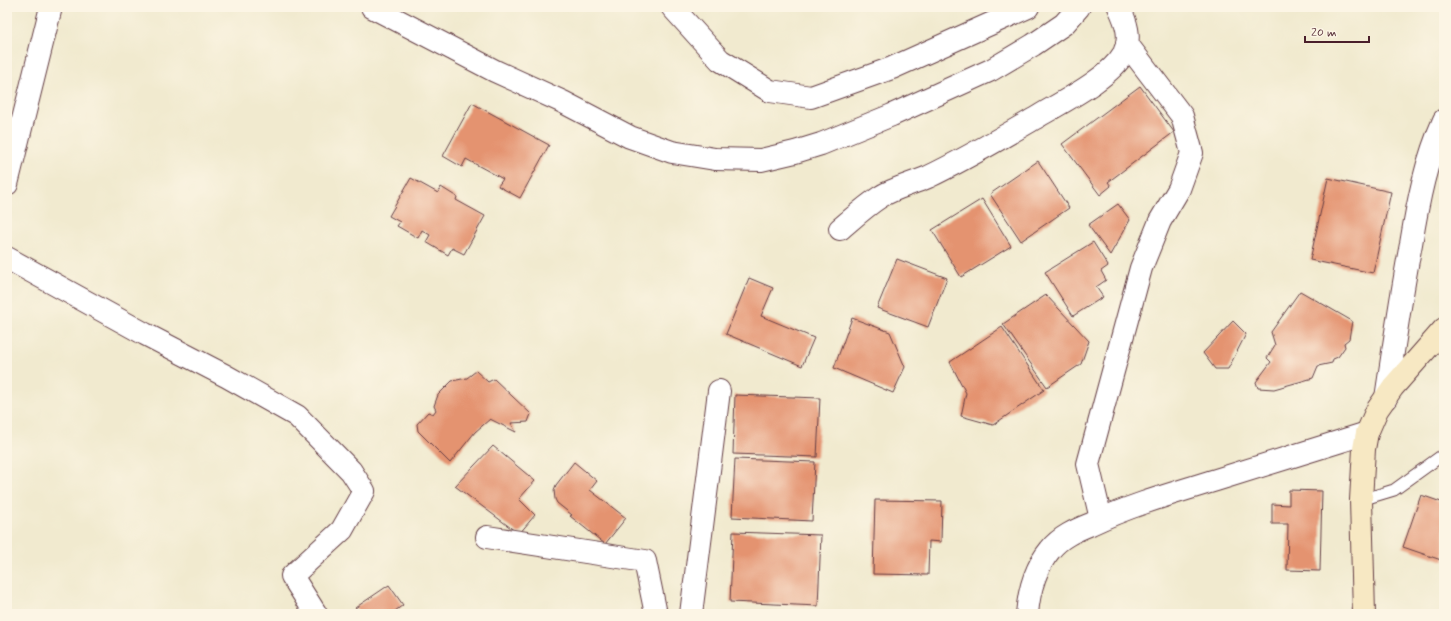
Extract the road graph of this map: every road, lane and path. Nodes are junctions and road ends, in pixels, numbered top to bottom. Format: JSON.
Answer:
{"nodes":[{"id":1,"x":51,"y":7,"type":"edge"},
{"id":2,"x":372,"y":7,"type":"edge"},
{"id":3,"x":672,"y":7,"type":"edge"},
{"id":4,"x":1028,"y":7,"type":"edge"},
{"id":5,"x":1079,"y":7,"type":"edge"},
{"id":6,"x":1119,"y":7,"type":"edge"},
{"id":7,"x":1127,"y":44,"type":"junction"},
{"id":8,"x":1444,"y":120,"type":"edge"},
{"id":9,"x":7,"y":184,"type":"edge"},
{"id":10,"x":840,"y":229,"type":"dead end"},
{"id":11,"x":7,"y":258,"type":"edge"},
{"id":12,"x":1444,"y":328,"type":"edge"},
{"id":13,"x":719,"y":391,"type":"dead end"},
{"id":14,"x":1386,"y":398,"type":"junction"},
{"id":15,"x":1367,"y":433,"type":"junction"},
{"id":16,"x":1444,"y":454,"type":"edge"},
{"id":17,"x":1361,"y":500,"type":"junction"},
{"id":18,"x":1101,"y":519,"type":"junction"},
{"id":19,"x":487,"y":538,"type":"dead end"},
{"id":20,"x":316,"y":614,"type":"edge"},
{"id":21,"x":656,"y":614,"type":"edge"},
{"id":22,"x":691,"y":614,"type":"edge"},
{"id":23,"x":1027,"y":614,"type":"edge"},
{"id":24,"x":1364,"y":614,"type":"edge"}],
"edges":[{"from":1,"to":9,"type":"street"},
{"from":2,"to":5,"type":"street"},
{"from":3,"to":4,"type":"street"},
{"from":6,"to":7,"type":"street"},
{"from":7,"to":10,"type":"street"},
{"from":7,"to":18,"type":"street"},
{"from":8,"to":14,"type":"street"},
{"from":11,"to":20,"type":"street"},
{"from":12,"to":14,"type":"street"},
{"from":13,"to":22,"type":"street"},
{"from":14,"to":15,"type":"street"},
{"from":15,"to":17,"type":"street"},
{"from":15,"to":18,"type":"street"},
{"from":16,"to":17,"type":"lane"},
{"from":17,"to":24,"type":"street"},
{"from":18,"to":23,"type":"street"},
{"from":19,"to":21,"type":"street"}]}
